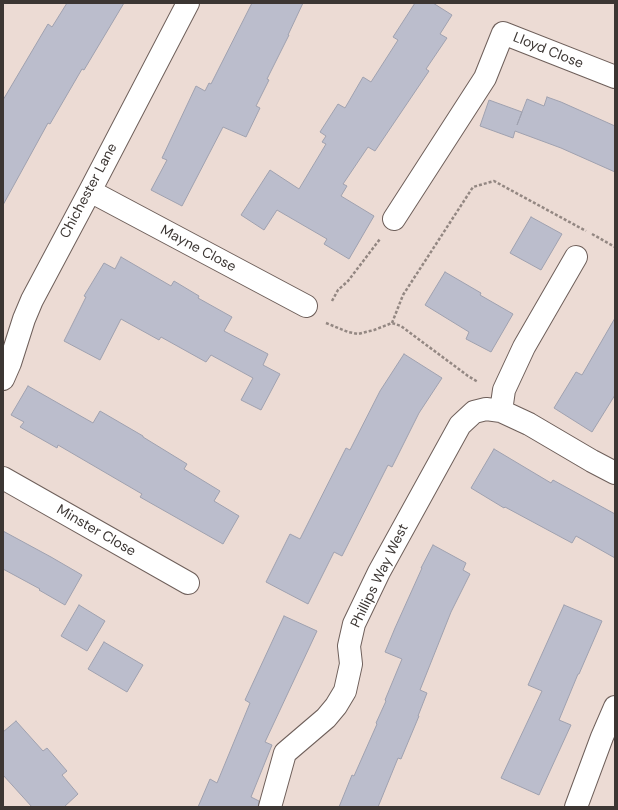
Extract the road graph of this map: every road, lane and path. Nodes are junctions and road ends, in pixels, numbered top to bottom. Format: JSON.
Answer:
{"nodes":[{"id":1,"x":183,"y":5,"type":"edge"},
{"id":2,"x":615,"y":77,"type":"edge"},
{"id":3,"x":90,"y":191,"type":"junction"},
{"id":4,"x":394,"y":219,"type":"joint"},
{"id":5,"x":615,"y":247,"type":"edge"},
{"id":6,"x":576,"y":257,"type":"dead end"},
{"id":7,"x":331,"y":303,"type":"dead end"},
{"id":8,"x":306,"y":306,"type":"dead end"},
{"id":9,"x":322,"y":321,"type":"dead end"},
{"id":10,"x":392,"y":323,"type":"junction"},
{"id":11,"x":3,"y":379,"type":"edge"},
{"id":12,"x":501,"y":411,"type":"junction"},
{"id":13,"x":615,"y":473,"type":"edge"},
{"id":14,"x":3,"y":478,"type":"edge"},
{"id":15,"x":188,"y":583,"type":"dead end"},
{"id":16,"x":614,"y":708,"type":"edge"},
{"id":17,"x":270,"y":807,"type":"edge"},
{"id":18,"x":576,"y":807,"type":"edge"}],
"edges":[{"from":1,"to":3,"type":"street","name":"Chichester Lane"},
{"from":2,"to":4,"type":"street","name":"Lloyd Close"},
{"from":3,"to":8,"type":"street","name":"Mayne Close"},
{"from":3,"to":11,"type":"street","name":"Chichester Lane"},
{"from":4,"to":7,"type":"path"},
{"from":5,"to":10,"type":"path"},
{"from":6,"to":12,"type":"street"},
{"from":9,"to":10,"type":"path"},
{"from":10,"to":12,"type":"path"},
{"from":12,"to":13,"type":"street","name":"Phillips Way West"},
{"from":12,"to":17,"type":"street","name":"Phillips Way West"},
{"from":14,"to":15,"type":"street","name":"Minster Close"},
{"from":16,"to":18,"type":"street"}]}
